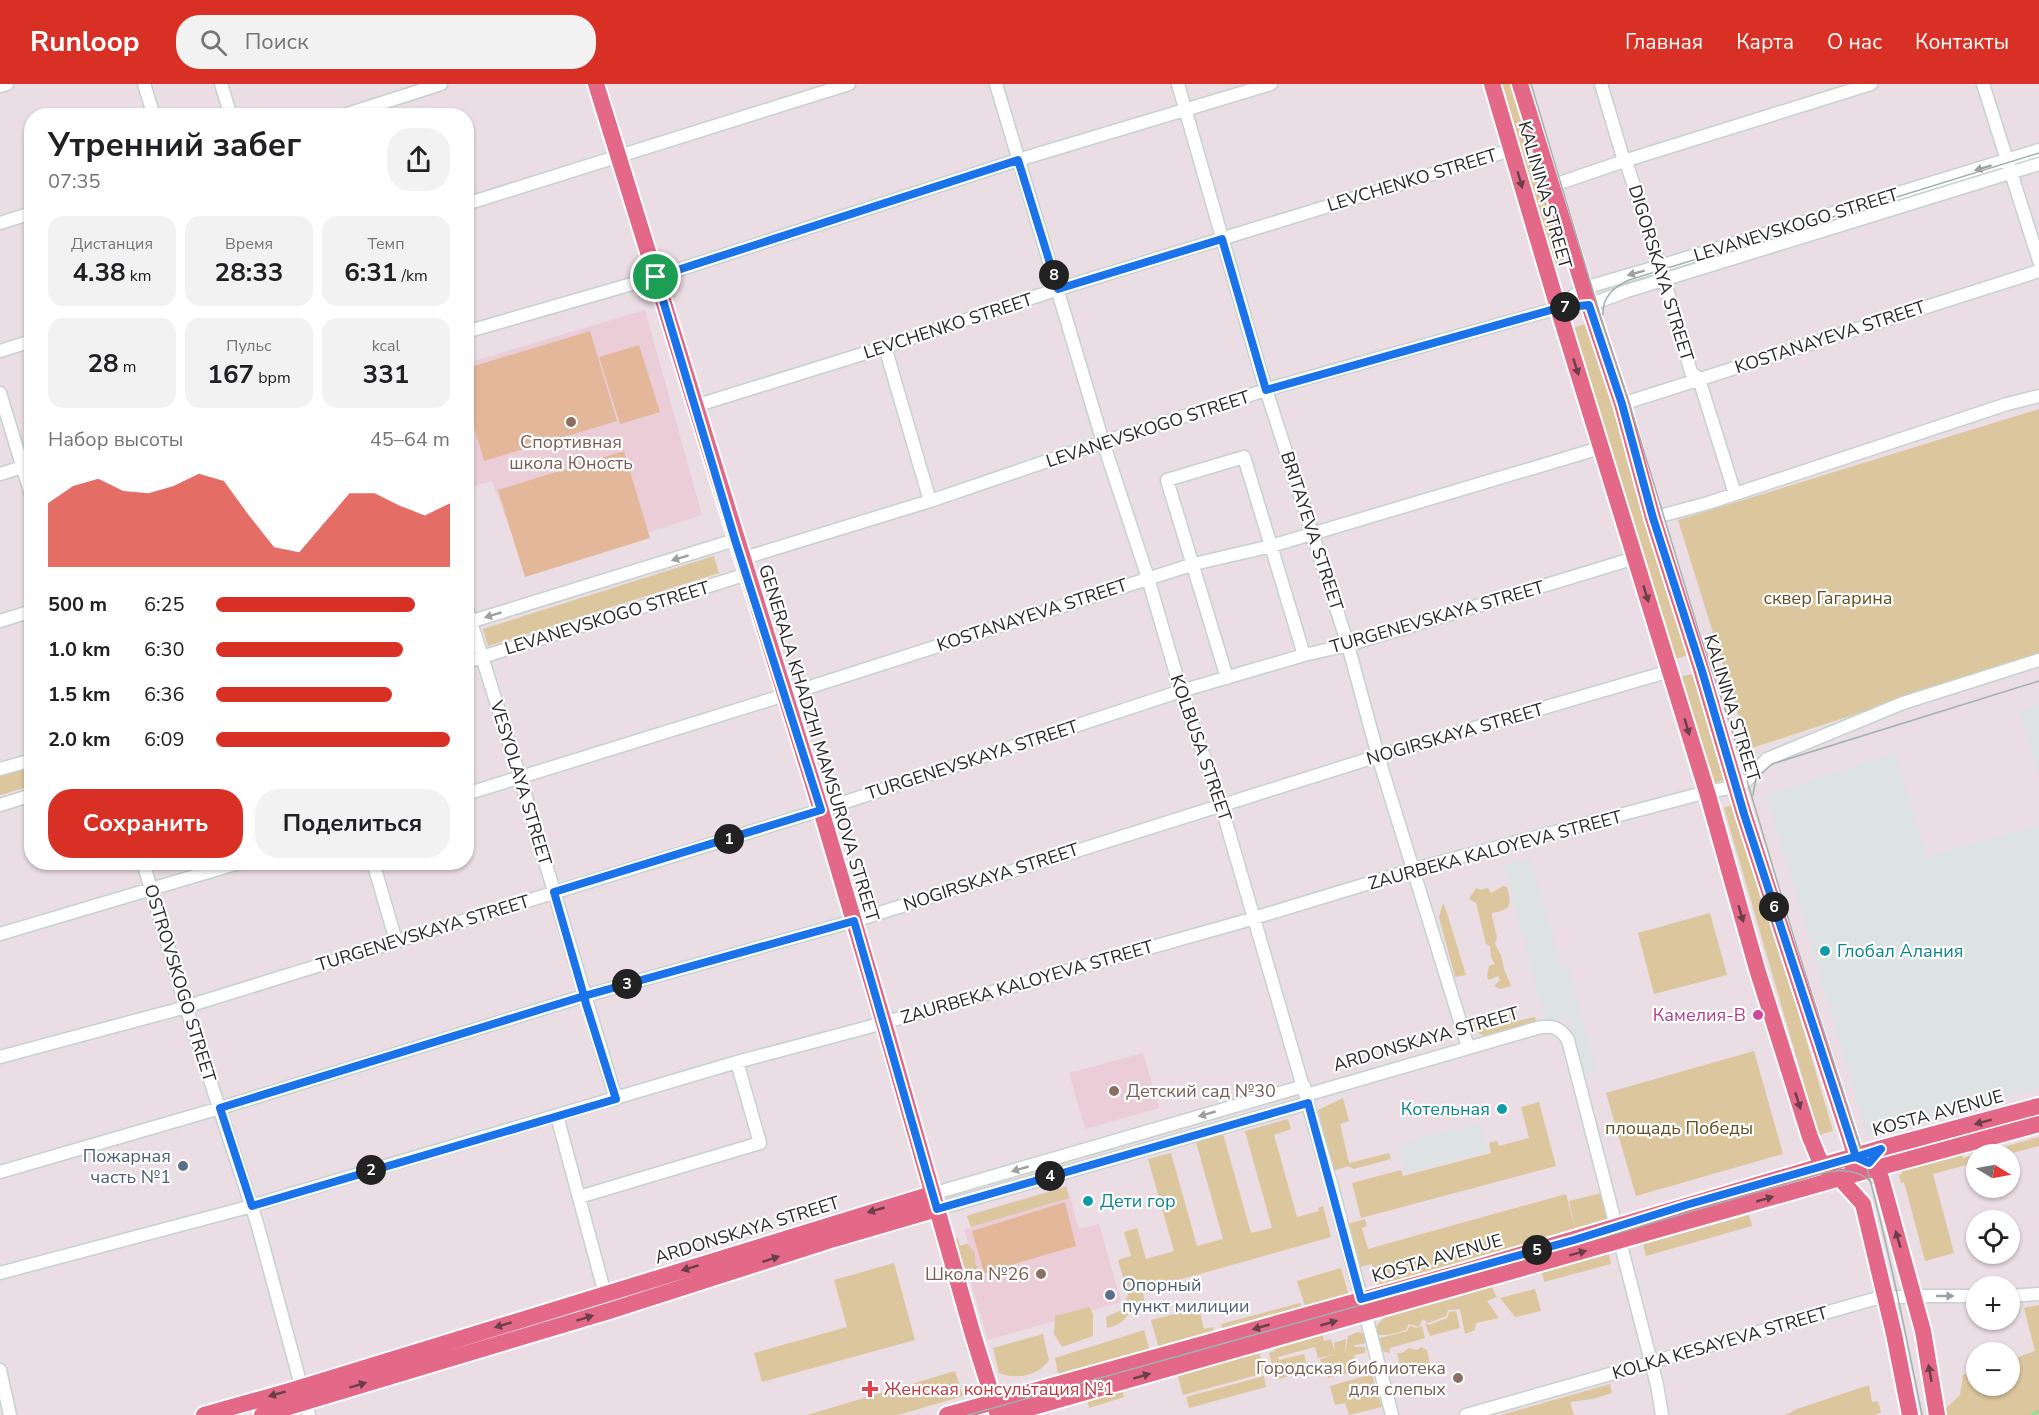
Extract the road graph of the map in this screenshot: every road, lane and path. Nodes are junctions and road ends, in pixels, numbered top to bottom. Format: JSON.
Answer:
{"nodes":[{"id":1,"x":7,"y":84,"type":"edge"},
{"id":2,"x":144,"y":84,"type":"edge"},
{"id":3,"x":221,"y":84,"type":"edge"},
{"id":4,"x":441,"y":84,"type":"edge"},
{"id":5,"x":596,"y":84,"type":"edge"},
{"id":6,"x":849,"y":84,"type":"edge"},
{"id":7,"x":996,"y":84,"type":"edge"},
{"id":8,"x":1178,"y":84,"type":"edge"},
{"id":9,"x":1271,"y":84,"type":"edge"},
{"id":10,"x":1492,"y":84,"type":"edge"},
{"id":11,"x":1520,"y":84,"type":"edge"},
{"id":12,"x":1601,"y":84,"type":"edge"},
{"id":13,"x":1871,"y":84,"type":"edge"},
{"id":14,"x":1983,"y":84,"type":"edge"},
{"id":15,"x":0,"y":86,"type":"edge"},
{"id":16,"x":152,"y":108,"type":"edge"},
{"id":17,"x":228,"y":108,"type":"edge"},
{"id":18,"x":366,"y":108,"type":"edge"},
{"id":19,"x":1185,"y":110,"type":"junction"},
{"id":20,"x":1511,"y":150,"type":"junction"},
{"id":21,"x":2039,"y":150,"type":"edge"},
{"id":22,"x":618,"y":157,"type":"junction"},
{"id":23,"x":1018,"y":160,"type":"junction"},
{"id":24,"x":2008,"y":160,"type":"junction"},
{"id":25,"x":1624,"y":161,"type":"junction"},
{"id":26,"x":2039,"y":164,"type":"edge"},
{"id":27,"x":2011,"y":173,"type":"junction"},
{"id":28,"x":1551,"y":186,"type":"junction"},
{"id":29,"x":474,"y":202,"type":"edge"},
{"id":30,"x":24,"y":216,"type":"edge"},
{"id":31,"x":0,"y":223,"type":"edge"},
{"id":32,"x":1222,"y":239,"type":"junction"},
{"id":33,"x":2039,"y":261,"type":"edge"},
{"id":34,"x":1660,"y":266,"type":"junction"},
{"id":35,"x":2039,"y":271,"type":"edge"},
{"id":36,"x":656,"y":277,"type":"junction"},
{"id":37,"x":1664,"y":280,"type":"junction"},
{"id":38,"x":1584,"y":288,"type":"junction"},
{"id":39,"x":1058,"y":289,"type":"junction"},
{"id":40,"x":1589,"y":305,"type":"junction"},
{"id":41,"x":1558,"y":308,"type":"junction"},
{"id":42,"x":474,"y":330,"type":"edge"},
{"id":43,"x":24,"y":344,"type":"edge"},
{"id":44,"x":885,"y":347,"type":"junction"},
{"id":45,"x":0,"y":351,"type":"edge"},
{"id":46,"x":1699,"y":379,"type":"junction"},
{"id":47,"x":1266,"y":390,"type":"junction"},
{"id":48,"x":0,"y":393,"type":"edge"},
{"id":49,"x":2039,"y":396,"type":"edge"},
{"id":50,"x":1622,"y":404,"type":"junction"},
{"id":51,"x":695,"y":406,"type":"junction"},
{"id":52,"x":1103,"y":442,"type":"junction"},
{"id":53,"x":1600,"y":448,"type":"junction"},
{"id":54,"x":24,"y":460,"type":"edge"},
{"id":55,"x":24,"y":467,"type":"edge"},
{"id":56,"x":0,"y":474,"type":"edge"},
{"id":57,"x":1735,"y":494,"type":"junction"},
{"id":58,"x":930,"y":501,"type":"junction"},
{"id":59,"x":1653,"y":518,"type":"junction"},
{"id":60,"x":1312,"y":532,"type":"junction"},
{"id":61,"x":735,"y":540,"type":"junction"},
{"id":62,"x":1271,"y":546,"type":"junction"},
{"id":63,"x":1635,"y":558,"type":"junction"},
{"id":64,"x":1194,"y":564,"type":"junction"},
{"id":65,"x":744,"y":566,"type":"junction"},
{"id":66,"x":1148,"y":578,"type":"junction"},
{"id":67,"x":24,"y":614,"type":"edge"},
{"id":68,"x":474,"y":620,"type":"edge"},
{"id":69,"x":0,"y":621,"type":"edge"},
{"id":70,"x":474,"y":635,"type":"edge"},
{"id":71,"x":1348,"y":645,"type":"junction"},
{"id":72,"x":1304,"y":655,"type":"junction"},
{"id":73,"x":482,"y":657,"type":"junction"},
{"id":74,"x":474,"y":660,"type":"edge"},
{"id":75,"x":2039,"y":660,"type":"edge"},
{"id":76,"x":1670,"y":671,"type":"junction"},
{"id":77,"x":1227,"y":678,"type":"junction"},
{"id":78,"x":1181,"y":691,"type":"junction"},
{"id":79,"x":785,"y":695,"type":"junction"},
{"id":80,"x":1378,"y":756,"type":"junction"},
{"id":81,"x":24,"y":762,"type":"edge"},
{"id":82,"x":0,"y":770,"type":"edge"},
{"id":83,"x":519,"y":777,"type":"junction"},
{"id":84,"x":1735,"y":787,"type":"junction"},
{"id":85,"x":474,"y":791,"type":"edge"},
{"id":86,"x":1707,"y":792,"type":"junction"},
{"id":87,"x":24,"y":798,"type":"edge"},
{"id":88,"x":0,"y":805,"type":"edge"},
{"id":89,"x":1221,"y":805,"type":"junction"},
{"id":90,"x":821,"y":810,"type":"junction"},
{"id":91,"x":145,"y":870,"type":"edge"},
{"id":92,"x":216,"y":870,"type":"edge"},
{"id":93,"x":375,"y":870,"type":"edge"},
{"id":94,"x":1414,"y":870,"type":"junction"},
{"id":95,"x":151,"y":890,"type":"junction"},
{"id":96,"x":554,"y":892,"type":"junction"},
{"id":97,"x":1254,"y":918,"type":"junction"},
{"id":98,"x":854,"y":921,"type":"junction"},
{"id":99,"x":0,"y":934,"type":"edge"},
{"id":100,"x":396,"y":941,"type":"junction"},
{"id":101,"x":584,"y":996,"type":"junction"},
{"id":102,"x":186,"y":1006,"type":"junction"},
{"id":103,"x":884,"y":1023,"type":"junction"},
{"id":104,"x":1468,"y":1047,"type":"junction"},
{"id":105,"x":0,"y":1058,"type":"edge"},
{"id":106,"x":737,"y":1062,"type":"junction"},
{"id":107,"x":1306,"y":1095,"type":"junction"},
{"id":108,"x":616,"y":1099,"type":"junction"},
{"id":109,"x":2039,"y":1106,"type":"edge"},
{"id":110,"x":220,"y":1108,"type":"junction"},
{"id":111,"x":557,"y":1116,"type":"junction"},
{"id":112,"x":2039,"y":1124,"type":"edge"},
{"id":113,"x":1867,"y":1164,"type":"junction"},
{"id":114,"x":1822,"y":1166,"type":"junction"},
{"id":115,"x":0,"y":1172,"type":"edge"},
{"id":116,"x":1844,"y":1177,"type":"junction"},
{"id":117,"x":579,"y":1197,"type":"junction"},
{"id":118,"x":935,"y":1202,"type":"junction"},
{"id":119,"x":1863,"y":1204,"type":"junction"},
{"id":120,"x":252,"y":1206,"type":"junction"},
{"id":121,"x":1618,"y":1233,"type":"junction"},
{"id":122,"x":0,"y":1273,"type":"edge"},
{"id":123,"x":605,"y":1294,"type":"junction"},
{"id":124,"x":2039,"y":1294,"type":"edge"},
{"id":125,"x":2020,"y":1295,"type":"edge"},
{"id":126,"x":1914,"y":1296,"type":"junction"},
{"id":127,"x":1966,"y":1296,"type":"edge"},
{"id":128,"x":1885,"y":1297,"type":"junction"},
{"id":129,"x":1364,"y":1306,"type":"junction"},
{"id":130,"x":1651,"y":1362,"type":"junction"},
{"id":131,"x":0,"y":1370,"type":"edge"},
{"id":132,"x":305,"y":1401,"type":"edge"},
{"id":133,"x":995,"y":1408,"type":"edge"},
{"id":134,"x":10,"y":1415,"type":"edge"},
{"id":135,"x":204,"y":1415,"type":"edge"},
{"id":136,"x":262,"y":1415,"type":"edge"},
{"id":137,"x":947,"y":1415,"type":"edge"},
{"id":138,"x":1005,"y":1415,"type":"edge"},
{"id":139,"x":1392,"y":1415,"type":"edge"},
{"id":140,"x":1466,"y":1415,"type":"edge"},
{"id":141,"x":1662,"y":1415,"type":"edge"},
{"id":142,"x":1910,"y":1415,"type":"edge"},
{"id":143,"x":1937,"y":1415,"type":"edge"}],
"edges":[{"from":1,"to":15,"type":"street"},
{"from":2,"to":16,"type":"street"},
{"from":3,"to":17,"type":"street"},
{"from":4,"to":18,"type":"street"},
{"from":5,"to":22,"type":"main road","name":"GENERALA KHADZHI MAMSUROVA STREET"},
{"from":6,"to":22,"type":"street"},
{"from":7,"to":23,"type":"street","name":"KOLBUSA STREET"},
{"from":8,"to":19,"type":"street","name":"BRITAYEVA STREET"},
{"from":9,"to":19,"type":"street"},
{"from":10,"to":20,"type":"main road","name":"KALININA STREET"},
{"from":11,"to":28,"type":"main road","name":"KALININA STREET"},
{"from":12,"to":25,"type":"street","name":"DIGORSKAYA STREET"},
{"from":13,"to":25,"type":"street"},
{"from":14,"to":24,"type":"street"},
{"from":19,"to":23,"type":"street"},
{"from":19,"to":32,"type":"street","name":"BRITAYEVA STREET"},
{"from":20,"to":32,"type":"street","name":"LEVCHENKO STREET"},
{"from":20,"to":41,"type":"main road","name":"KALININA STREET","one_way":true},
{"from":21,"to":24,"type":"street","name":"LEVANEVSKOGO STREET"},
{"from":22,"to":29,"type":"street"},
{"from":22,"to":36,"type":"main road","name":"GENERALA KHADZHI MAMSUROVA STREET"},
{"from":23,"to":36,"type":"street"},
{"from":23,"to":39,"type":"street","name":"KOLBUSA STREET"},
{"from":24,"to":27,"type":"street"},
{"from":24,"to":34,"type":"street","name":"LEVANEVSKOGO STREET","one_way":true},
{"from":25,"to":28,"type":"street"},
{"from":25,"to":34,"type":"street","name":"DIGORSKAYA STREET"},
{"from":26,"to":27,"type":"street","name":"LEVANEVSKOGO STREET"},
{"from":27,"to":33,"type":"street"},
{"from":27,"to":37,"type":"street","name":"LEVANEVSKOGO STREET"},
{"from":28,"to":38,"type":"main road","name":"KALININA STREET"},
{"from":30,"to":31,"type":"street"},
{"from":32,"to":39,"type":"street","name":"LEVCHENKO STREET"},
{"from":32,"to":47,"type":"street","name":"BRITAYEVA STREET"},
{"from":34,"to":37,"type":"street","name":"DIGORSKAYA STREET"},
{"from":34,"to":38,"type":"street","name":"LEVANEVSKOGO STREET","one_way":true},
{"from":35,"to":46,"type":"street","name":"KOSTANAYEVA STREET"},
{"from":36,"to":42,"type":"street"},
{"from":36,"to":51,"type":"main road","name":"GENERALA KHADZHI MAMSUROVA STREET"},
{"from":37,"to":40,"type":"street","name":"LEVANEVSKOGO STREET"},
{"from":37,"to":46,"type":"street","name":"DIGORSKAYA STREET"},
{"from":38,"to":40,"type":"main road","name":"KALININA STREET"},
{"from":38,"to":41,"type":"street","name":"LEVANEVSKOGO STREET"},
{"from":39,"to":44,"type":"street","name":"LEVCHENKO STREET"},
{"from":39,"to":52,"type":"street","name":"KOLBUSA STREET"},
{"from":40,"to":41,"type":"street","name":"LEVANEVSKOGO STREET"},
{"from":40,"to":50,"type":"main road","name":"KALININA STREET"},
{"from":41,"to":47,"type":"street","name":"LEVANEVSKOGO STREET"},
{"from":41,"to":53,"type":"main road","name":"KALININA STREET","one_way":true},
{"from":43,"to":45,"type":"street"},
{"from":44,"to":51,"type":"street","name":"LEVCHENKO STREET"},
{"from":44,"to":58,"type":"street"},
{"from":46,"to":50,"type":"street","name":"KOSTANAYEVA STREET"},
{"from":46,"to":57,"type":"street","name":"DIGORSKAYA STREET"},
{"from":47,"to":52,"type":"street","name":"LEVANEVSKOGO STREET"},
{"from":47,"to":60,"type":"street","name":"BRITAYEVA STREET"},
{"from":48,"to":54,"type":"street"},
{"from":49,"to":57,"type":"street"},
{"from":50,"to":59,"type":"main road","name":"KALININA STREET"},
{"from":51,"to":61,"type":"main road","name":"GENERALA KHADZHI MAMSUROVA STREET"},
{"from":52,"to":58,"type":"street","name":"LEVANEVSKOGO STREET"},
{"from":52,"to":66,"type":"street","name":"KOLBUSA STREET"},
{"from":53,"to":60,"type":"street","name":"KOSTANAYEVA STREET"},
{"from":53,"to":63,"type":"main road","name":"KALININA STREET"},
{"from":55,"to":56,"type":"street"},
{"from":57,"to":59,"type":"street"},
{"from":58,"to":65,"type":"street","name":"LEVANEVSKOGO STREET"},
{"from":59,"to":84,"type":"main road","name":"KALININA STREET"},
{"from":60,"to":62,"type":"street","name":"KOSTANAYEVA STREET"},
{"from":60,"to":71,"type":"street","name":"BRITAYEVA STREET"},
{"from":61,"to":65,"type":"main road","name":"GENERALA KHADZHI MAMSUROVA STREET"},
{"from":61,"to":68,"type":"street","name":"LEVANEVSKOGO STREET","one_way":true},
{"from":62,"to":64,"type":"street","name":"KOSTANAYEVA STREET"},
{"from":62,"to":64,"type":"street"},
{"from":62,"to":72,"type":"street"},
{"from":63,"to":71,"type":"street","name":"TURGENEVSKAYA STREET"},
{"from":63,"to":76,"type":"main road","name":"KALININA STREET","one_way":true},
{"from":64,"to":66,"type":"street","name":"KOSTANAYEVA STREET"},
{"from":64,"to":77,"type":"street"},
{"from":65,"to":73,"type":"street","name":"LEVANEVSKOGO STREET"},
{"from":65,"to":79,"type":"main road","name":"GENERALA KHADZHI MAMSUROVA STREET"},
{"from":66,"to":78,"type":"street","name":"KOLBUSA STREET"},
{"from":66,"to":79,"type":"street","name":"KOSTANAYEVA STREET"},
{"from":67,"to":69,"type":"street"},
{"from":70,"to":73,"type":"street","name":"VESYOLAYA STREET"},
{"from":71,"to":72,"type":"street","name":"TURGENEVSKAYA STREET"},
{"from":71,"to":80,"type":"street","name":"BRITAYEVA STREET"},
{"from":72,"to":77,"type":"street","name":"TURGENEVSKAYA STREET"},
{"from":73,"to":74,"type":"street","name":"LEVANEVSKOGO STREET"},
{"from":73,"to":83,"type":"street","name":"VESYOLAYA STREET"},
{"from":75,"to":84,"type":"street","name":"ZAURBEKA KALOYEVA STREET"},
{"from":76,"to":80,"type":"street","name":"NOGIRSKAYA STREET"},
{"from":76,"to":86,"type":"main road","name":"KALININA STREET","one_way":true},
{"from":77,"to":78,"type":"street","name":"TURGENEVSKAYA STREET"},
{"from":78,"to":89,"type":"street","name":"KOLBUSA STREET"},
{"from":78,"to":90,"type":"street","name":"TURGENEVSKAYA STREET"},
{"from":79,"to":83,"type":"street","name":"KOSTANAYEVA STREET"},
{"from":79,"to":90,"type":"main road","name":"GENERALA KHADZHI MAMSUROVA STREET"},
{"from":80,"to":89,"type":"street","name":"NOGIRSKAYA STREET"},
{"from":80,"to":94,"type":"street","name":"BRITAYEVA STREET"},
{"from":81,"to":82,"type":"street"},
{"from":83,"to":85,"type":"street","name":"KOSTANAYEVA STREET"},
{"from":83,"to":96,"type":"street","name":"VESYOLAYA STREET"},
{"from":84,"to":86,"type":"street","name":"ZAURBEKA KALOYEVA STREET"},
{"from":84,"to":113,"type":"main road","name":"KALININA STREET"},
{"from":86,"to":94,"type":"street","name":"ZAURBEKA KALOYEVA STREET"},
{"from":86,"to":114,"type":"main road","name":"KALININA STREET","one_way":true},
{"from":87,"to":88,"type":"street"},
{"from":89,"to":97,"type":"street","name":"KOLBUSA STREET"},
{"from":89,"to":98,"type":"street","name":"NOGIRSKAYA STREET"},
{"from":90,"to":96,"type":"street","name":"TURGENEVSKAYA STREET"},
{"from":90,"to":98,"type":"main road","name":"GENERALA KHADZHI MAMSUROVA STREET"},
{"from":91,"to":95,"type":"street","name":"OSTROVSKOGO STREET"},
{"from":92,"to":95,"type":"street"},
{"from":93,"to":100,"type":"street"},
{"from":94,"to":97,"type":"street","name":"ZAURBEKA KALOYEVA STREET"},
{"from":94,"to":104,"type":"street","name":"BRITAYEVA STREET"},
{"from":95,"to":99,"type":"street"},
{"from":95,"to":102,"type":"street","name":"OSTROVSKOGO STREET"},
{"from":96,"to":100,"type":"street","name":"TURGENEVSKAYA STREET"},
{"from":96,"to":101,"type":"street","name":"VESYOLAYA STREET"},
{"from":97,"to":103,"type":"street","name":"ZAURBEKA KALOYEVA STREET"},
{"from":97,"to":107,"type":"street","name":"KOLBUSA STREET"},
{"from":98,"to":101,"type":"street","name":"NOGIRSKAYA STREET"},
{"from":98,"to":103,"type":"main road","name":"GENERALA KHADZHI MAMSUROVA STREET"},
{"from":100,"to":102,"type":"street","name":"TURGENEVSKAYA STREET"},
{"from":101,"to":108,"type":"street","name":"VESYOLAYA STREET"},
{"from":101,"to":110,"type":"street","name":"NOGIRSKAYA STREET"},
{"from":102,"to":105,"type":"street","name":"TURGENEVSKAYA STREET"},
{"from":102,"to":110,"type":"street","name":"OSTROVSKOGO STREET"},
{"from":103,"to":106,"type":"street","name":"ZAURBEKA KALOYEVA STREET"},
{"from":103,"to":118,"type":"main road","name":"GENERALA KHADZHI MAMSUROVA STREET"},
{"from":104,"to":107,"type":"street","name":"ARDONSKAYA STREET"},
{"from":104,"to":121,"type":"street","name":"ARDONSKAYA STREET"},
{"from":106,"to":108,"type":"street","name":"ZAURBEKA KALOYEVA STREET"},
{"from":106,"to":117,"type":"street"},
{"from":107,"to":118,"type":"street","name":"ARDONSKAYA STREET"},
{"from":107,"to":129,"type":"street","name":"KOLBUSA STREET"},
{"from":108,"to":111,"type":"street","name":"ZAURBEKA KALOYEVA STREET"},
{"from":109,"to":113,"type":"main road","name":"KOSTA AVENUE","one_way":true},
{"from":110,"to":115,"type":"street","name":"NOGIRSKAYA STREET"},
{"from":110,"to":120,"type":"street","name":"OSTROVSKOGO STREET"},
{"from":111,"to":117,"type":"street"},
{"from":111,"to":120,"type":"street","name":"ZAURBEKA KALOYEVA STREET"},
{"from":112,"to":113,"type":"main road","name":"KOSTA AVENUE"},
{"from":113,"to":114,"type":"main road","name":"KOSTA AVENUE"},
{"from":113,"to":116,"type":"main road","name":"KOSTA AVENUE"},
{"from":113,"to":119,"type":"main road"},
{"from":126,"to":113,"type":"main road","name":"KALININA STREET","one_way":true},
{"from":114,"to":116,"type":"main road"},
{"from":114,"to":121,"type":"main road","name":"KOSTA AVENUE"},
{"from":116,"to":119,"type":"main road"},
{"from":121,"to":116,"type":"main road","name":"KOSTA AVENUE","one_way":true},
{"from":117,"to":123,"type":"street"},
{"from":118,"to":123,"type":"main road","name":"ARDONSKAYA STREET","one_way":true},
{"from":132,"to":118,"type":"main road","name":"ARDONSKAYA STREET","one_way":true},
{"from":118,"to":133,"type":"main road","name":"GENERALA KHADZHI MAMSUROVA STREET"},
{"from":119,"to":128,"type":"main road"},
{"from":120,"to":122,"type":"street","name":"ZAURBEKA KALOYEVA STREET"},
{"from":120,"to":132,"type":"street","name":"OSTROVSKOGO STREET"},
{"from":121,"to":129,"type":"main road","name":"KOSTA AVENUE"},
{"from":121,"to":130,"type":"street"},
{"from":123,"to":132,"type":"main road","name":"ARDONSKAYA STREET","one_way":true},
{"from":124,"to":125,"type":"street"},
{"from":126,"to":127,"type":"street","name":"KOLKA KESAYEVA STREET","one_way":true},
{"from":126,"to":128,"type":"street","name":"KOLKA KESAYEVA STREET"},
{"from":143,"to":126,"type":"main road","name":"KALININA STREET","one_way":true},
{"from":128,"to":130,"type":"street","name":"KOLKA KESAYEVA STREET"},
{"from":128,"to":142,"type":"main road"},
{"from":129,"to":133,"type":"main road","name":"KOSTA AVENUE","one_way":true},
{"from":138,"to":129,"type":"main road","name":"KOSTA AVENUE","one_way":true},
{"from":129,"to":139,"type":"street","name":"KOLBUSA STREET"},
{"from":130,"to":140,"type":"street","name":"KOLKA KESAYEVA STREET"},
{"from":130,"to":141,"type":"street"},
{"from":131,"to":134,"type":"street"},
{"from":132,"to":135,"type":"main road","name":"ARDONSKAYA STREET","one_way":true},
{"from":132,"to":136,"type":"main road","name":"ARDONSKAYA STREET"},
{"from":133,"to":137,"type":"main road","name":"KOSTA AVENUE"}]}
